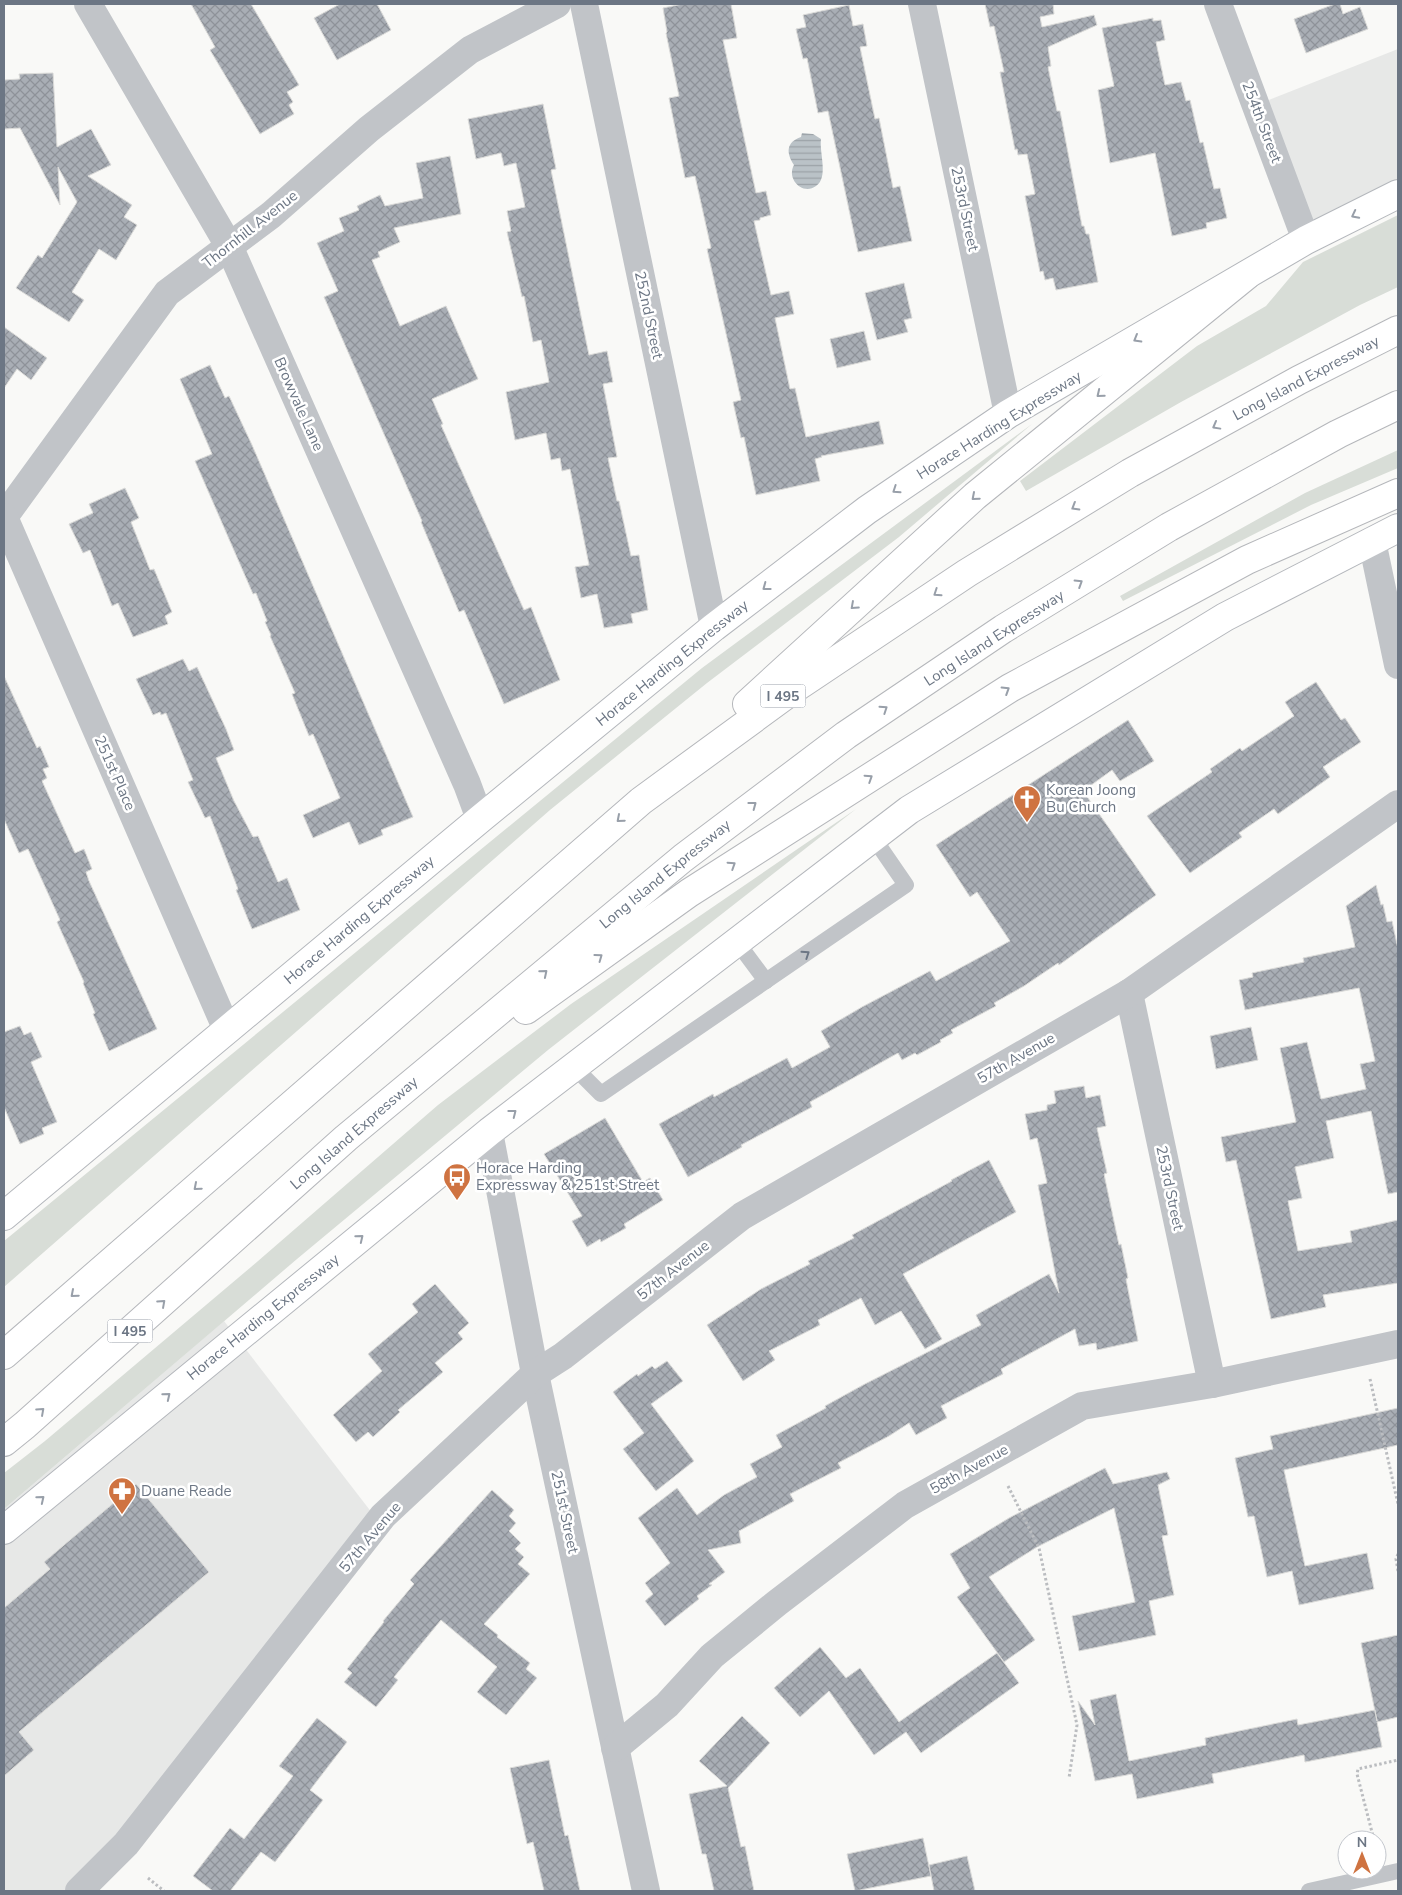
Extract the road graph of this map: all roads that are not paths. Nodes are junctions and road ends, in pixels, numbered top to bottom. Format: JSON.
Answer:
{"nodes":[{"id":1,"x":88,"y":4,"type":"edge"},
{"id":2,"x":557,"y":4,"type":"edge"},
{"id":3,"x":584,"y":4,"type":"edge"},
{"id":4,"x":922,"y":4,"type":"edge"},
{"id":5,"x":1218,"y":4,"type":"edge"},
{"id":6,"x":1398,"y":194,"type":"edge"},
{"id":7,"x":1306,"y":240,"type":"junction"},
{"id":8,"x":229,"y":246,"type":"junction"},
{"id":9,"x":1247,"y":275,"type":"junction"},
{"id":10,"x":1398,"y":330,"type":"edge"},
{"id":11,"x":1398,"y":405,"type":"edge"},
{"id":12,"x":1008,"y":414,"type":"junction"},
{"id":13,"x":1398,"y":493,"type":"edge"},
{"id":14,"x":4,"y":517,"type":"edge"},
{"id":15,"x":1398,"y":528,"type":"edge"},
{"id":16,"x":1372,"y":541,"type":"junction"},
{"id":17,"x":714,"y":627,"type":"junction"},
{"id":18,"x":1398,"y":665,"type":"edge"},
{"id":19,"x":641,"y":801,"type":"junction"},
{"id":20,"x":1398,"y":804,"type":"edge"},
{"id":21,"x":480,"y":819,"type":"junction"},
{"id":22,"x":873,"y":838,"type":"junction"},
{"id":23,"x":737,"y":942,"type":"junction"},
{"id":24,"x":766,"y":981,"type":"junction"},
{"id":25,"x":1129,"y":993,"type":"junction"},
{"id":26,"x":227,"y":1030,"type":"junction"},
{"id":27,"x":574,"y":1067,"type":"junction"},
{"id":28,"x":489,"y":1132,"type":"junction"},
{"id":29,"x":346,"y":1138,"type":"junction"},
{"id":30,"x":4,"y":1216,"type":"edge"},
{"id":31,"x":1398,"y":1344,"type":"edge"},
{"id":32,"x":4,"y":1355,"type":"edge"},
{"id":33,"x":535,"y":1374,"type":"junction"},
{"id":34,"x":1212,"y":1384,"type":"junction"},
{"id":35,"x":4,"y":1442,"type":"edge"},
{"id":36,"x":4,"y":1530,"type":"edge"},
{"id":37,"x":616,"y":1748,"type":"junction"},
{"id":38,"x":1398,"y":1871,"type":"edge"},
{"id":39,"x":78,"y":1891,"type":"edge"},
{"id":40,"x":646,"y":1891,"type":"edge"},
{"id":41,"x":1309,"y":1891,"type":"edge"}],
"edges":[{"from":1,"to":8,"type":"street","name":"Browvale Lane"},
{"from":2,"to":8,"type":"street","name":"Thornhill Avenue"},
{"from":3,"to":17,"type":"street","name":"252nd Street"},
{"from":4,"to":12,"type":"street","name":"253rd Street"},
{"from":5,"to":7,"type":"street","name":"254th Street"},
{"from":6,"to":7,"type":"main road","name":"Horace Harding Expressway","one_way":true},
{"from":7,"to":9,"type":"main road","name":"Horace Harding Expressway"},
{"from":8,"to":14,"type":"street","name":"Thornhill Avenue"},
{"from":8,"to":21,"type":"street","name":"Browvale Lane"},
{"from":9,"to":12,"type":"main road","name":"Horace Harding Expressway","one_way":true},
{"from":9,"to":19,"type":"main road","one_way":true},
{"from":10,"to":19,"type":"main road","name":"Long Island Expressway","number":"I 495","one_way":true},
{"from":29,"to":11,"type":"main road","name":"Long Island Expressway","number":"I 495","one_way":true},
{"from":12,"to":17,"type":"main road","name":"Horace Harding Expressway","one_way":true},
{"from":29,"to":13,"type":"main road","one_way":true},
{"from":14,"to":26,"type":"street","name":"251st Place"},
{"from":15,"to":16,"type":"main road","name":"Horace Harding Expressway"},
{"from":16,"to":18,"type":"street"},
{"from":16,"to":22,"type":"main road","name":"Horace Harding Expressway"},
{"from":17,"to":21,"type":"main road","name":"Horace Harding Expressway"},
{"from":19,"to":32,"type":"main road","name":"Long Island Expressway","number":"I 495","one_way":true},
{"from":20,"to":25,"type":"street","name":"57th Avenue"},
{"from":21,"to":26,"type":"main road","name":"Horace Harding Expressway"},
{"from":22,"to":23,"type":"main road","name":"Horace Harding Expressway"},
{"from":24,"to":22,"type":"lane","one_way":true},
{"from":23,"to":24,"type":"lane"},
{"from":23,"to":27,"type":"main road","name":"Horace Harding Expressway"},
{"from":24,"to":27,"type":"lane"},
{"from":25,"to":33,"type":"street","name":"57th Avenue"},
{"from":25,"to":34,"type":"street","name":"253rd Street"},
{"from":26,"to":30,"type":"main road","name":"Horace Harding Expressway"},
{"from":28,"to":27,"type":"main road","name":"Horace Harding Expressway","one_way":true},
{"from":28,"to":33,"type":"street","name":"251st Street"},
{"from":36,"to":28,"type":"main road","name":"Horace Harding Expressway","one_way":true},
{"from":35,"to":29,"type":"main road","name":"Long Island Expressway","number":"I 495","one_way":true},
{"from":31,"to":34,"type":"street","name":"58th Avenue"},
{"from":33,"to":37,"type":"street","name":"251st Street"},
{"from":33,"to":39,"type":"street","name":"57th Avenue"},
{"from":34,"to":37,"type":"street","name":"58th Avenue"},
{"from":37,"to":40,"type":"street","name":"251st Street"},
{"from":38,"to":41,"type":"lane"}]}
